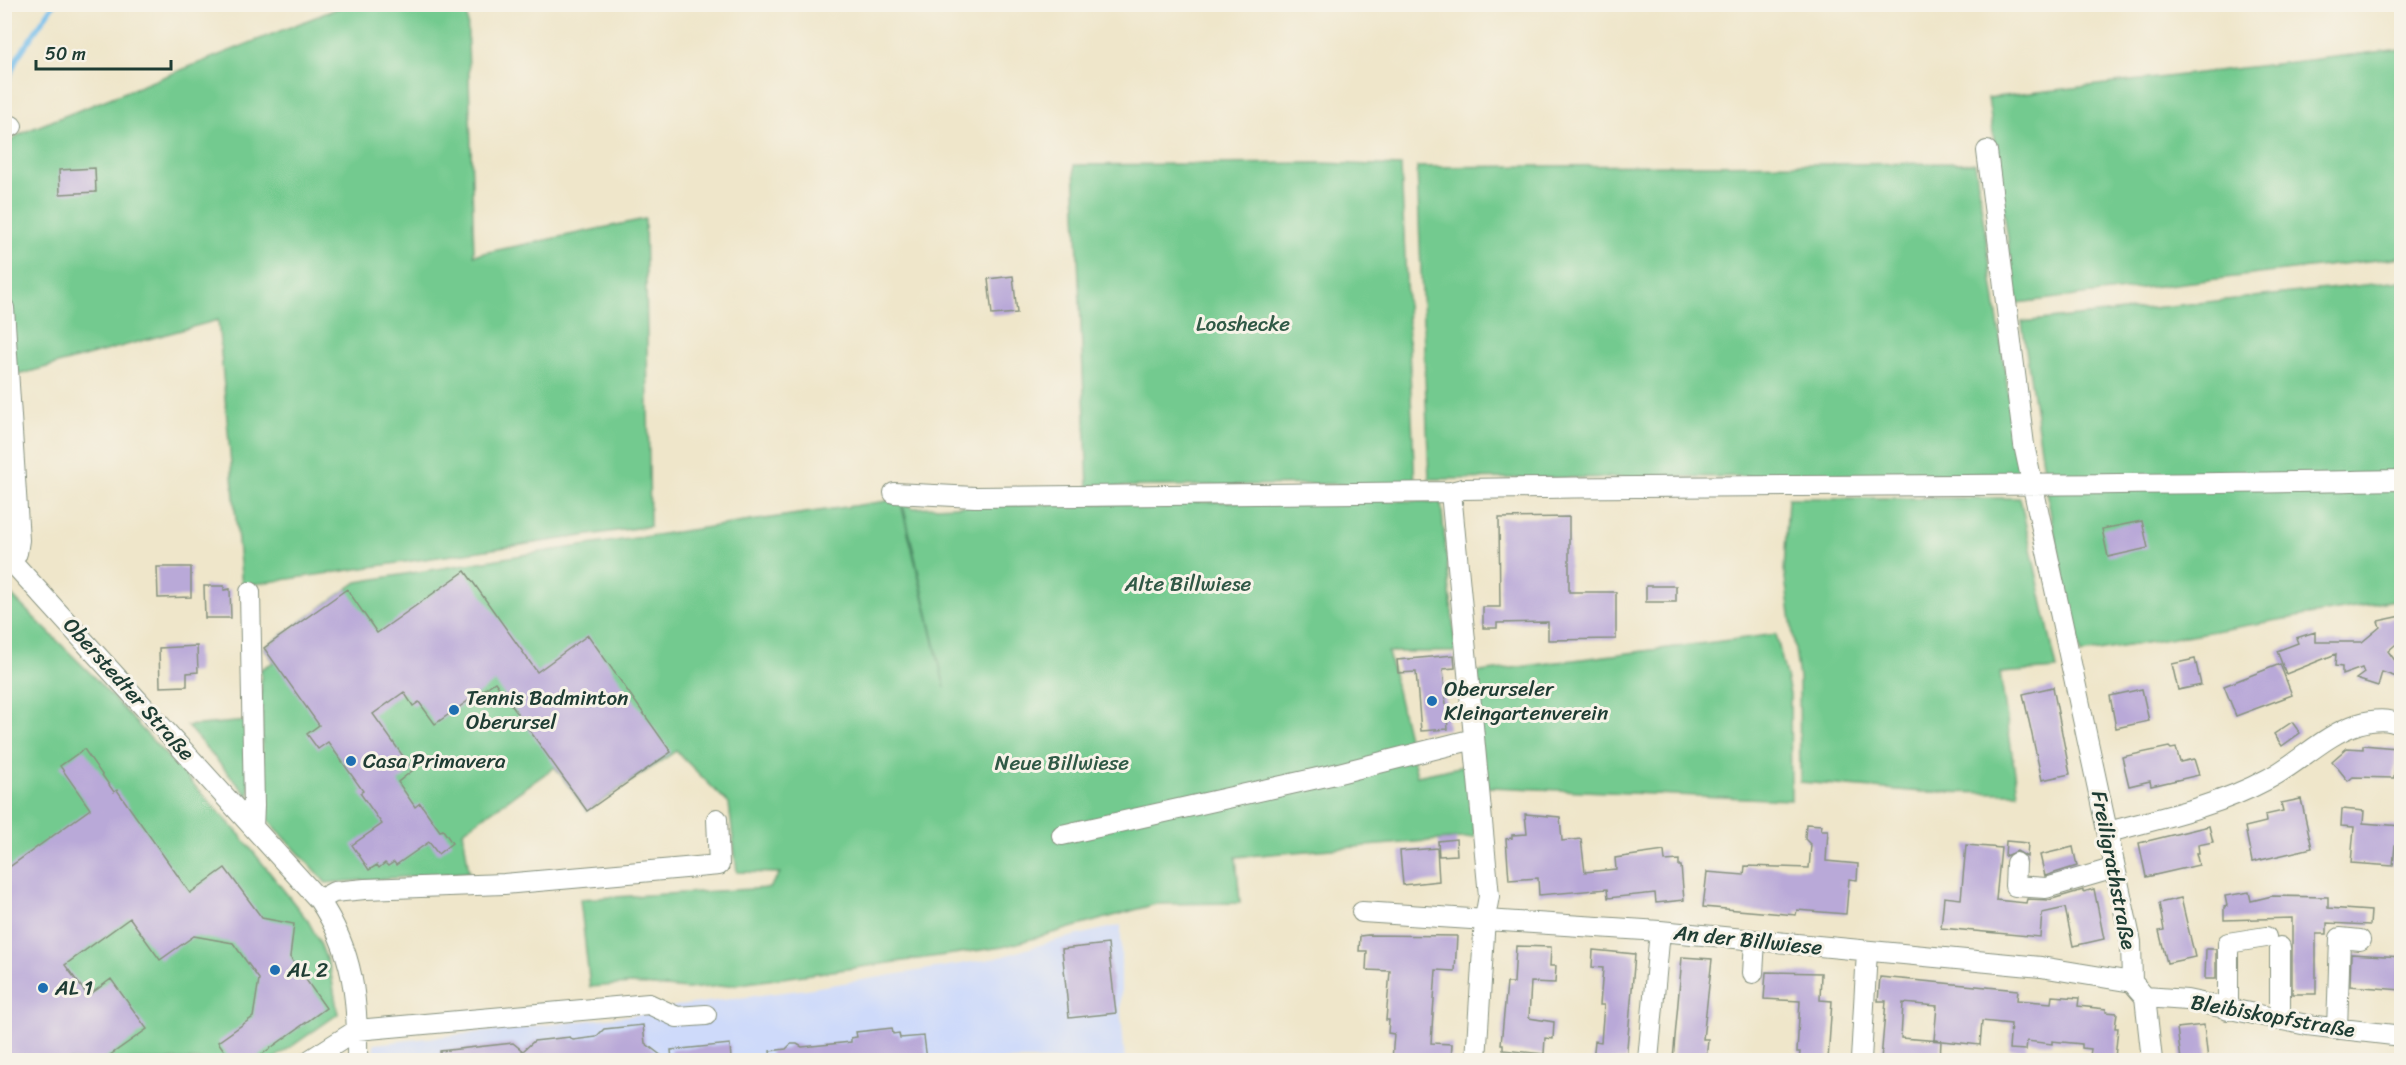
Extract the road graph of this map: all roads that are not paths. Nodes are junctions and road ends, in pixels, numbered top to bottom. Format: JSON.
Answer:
{"nodes":[{"id":1,"x":1987,"y":151,"type":"dead end"},
{"id":2,"x":4,"y":308,"type":"edge"},
{"id":3,"x":2402,"y":480,"type":"edge"},
{"id":4,"x":2032,"y":485,"type":"junction"},
{"id":5,"x":1451,"y":492,"type":"junction"},
{"id":6,"x":894,"y":493,"type":"dead end"},
{"id":7,"x":8,"y":556,"type":"edge"},
{"id":8,"x":250,"y":592,"type":"dead end"},
{"id":9,"x":2402,"y":726,"type":"edge"},
{"id":10,"x":1474,"y":739,"type":"junction"},
{"id":11,"x":717,"y":819,"type":"dead end"},
{"id":12,"x":253,"y":827,"type":"junction"},
{"id":13,"x":2108,"y":832,"type":"junction"},
{"id":14,"x":1062,"y":836,"type":"dead end"},
{"id":15,"x":2016,"y":863,"type":"dead end"},
{"id":16,"x":2115,"y":868,"type":"junction"},
{"id":17,"x":319,"y":900,"type":"junction"},
{"id":18,"x":1362,"y":912,"type":"dead end"},
{"id":19,"x":1485,"y":918,"type":"junction"},
{"id":20,"x":1660,"y":931,"type":"junction"},
{"id":21,"x":2360,"y":940,"type":"dead end"},
{"id":22,"x":1755,"y":941,"type":"junction"},
{"id":23,"x":1867,"y":951,"type":"junction"},
{"id":24,"x":1753,"y":973,"type":"dead end"},
{"id":25,"x":2132,"y":982,"type":"junction"},
{"id":26,"x":2145,"y":997,"type":"junction"},
{"id":27,"x":2228,"y":1010,"type":"junction"},
{"id":28,"x":706,"y":1015,"type":"dead end"},
{"id":29,"x":2280,"y":1020,"type":"junction"},
{"id":30,"x":2337,"y":1029,"type":"junction"},
{"id":31,"x":357,"y":1030,"type":"junction"},
{"id":32,"x":2402,"y":1036,"type":"edge"},
{"id":33,"x":312,"y":1059,"type":"edge"},
{"id":34,"x":357,"y":1060,"type":"edge"},
{"id":35,"x":1476,"y":1060,"type":"edge"},
{"id":36,"x":1648,"y":1060,"type":"edge"},
{"id":37,"x":1861,"y":1060,"type":"edge"},
{"id":38,"x":2152,"y":1060,"type":"edge"}],
"edges":[{"from":1,"to":4,"type":"street","name":"Freiligrathstraße"},
{"from":2,"to":7,"type":"street"},
{"from":3,"to":4,"type":"street"},
{"from":4,"to":5,"type":"street"},
{"from":4,"to":13,"type":"street","name":"Freiligrathstraße"},
{"from":5,"to":6,"type":"street"},
{"from":5,"to":10,"type":"street"},
{"from":7,"to":12,"type":"street","name":"Oberstedter Straße"},
{"from":8,"to":12,"type":"street"},
{"from":9,"to":13,"type":"street"},
{"from":10,"to":14,"type":"street"},
{"from":10,"to":19,"type":"street"},
{"from":11,"to":17,"type":"street"},
{"from":12,"to":17,"type":"street","name":"Oberstedter Straße"},
{"from":13,"to":16,"type":"street","name":"Freiligrathstraße"},
{"from":15,"to":16,"type":"street"},
{"from":16,"to":25,"type":"street","name":"Freiligrathstraße"},
{"from":17,"to":31,"type":"street","name":"Oberstedter Straße"},
{"from":18,"to":19,"type":"street","name":"An der Billwiese"},
{"from":19,"to":20,"type":"street","name":"An der Billwiese"},
{"from":19,"to":35,"type":"street"},
{"from":20,"to":22,"type":"street","name":"An der Billwiese"},
{"from":20,"to":36,"type":"street"},
{"from":21,"to":30,"type":"street"},
{"from":22,"to":23,"type":"street","name":"An der Billwiese"},
{"from":22,"to":24,"type":"street"},
{"from":23,"to":25,"type":"street","name":"An der Billwiese"},
{"from":23,"to":37,"type":"street"},
{"from":25,"to":26,"type":"street"},
{"from":26,"to":27,"type":"street","name":"Bleibiskopfstraße"},
{"from":26,"to":38,"type":"street"},
{"from":27,"to":29,"type":"street","name":"Bleibiskopfstraße"},
{"from":27,"to":29,"type":"street"},
{"from":28,"to":31,"type":"street"},
{"from":29,"to":30,"type":"street","name":"Bleibiskopfstraße"},
{"from":30,"to":32,"type":"street","name":"Bleibiskopfstraße"},
{"from":31,"to":33,"type":"street"},
{"from":31,"to":34,"type":"street","name":"Oberstedter Straße"}]}
